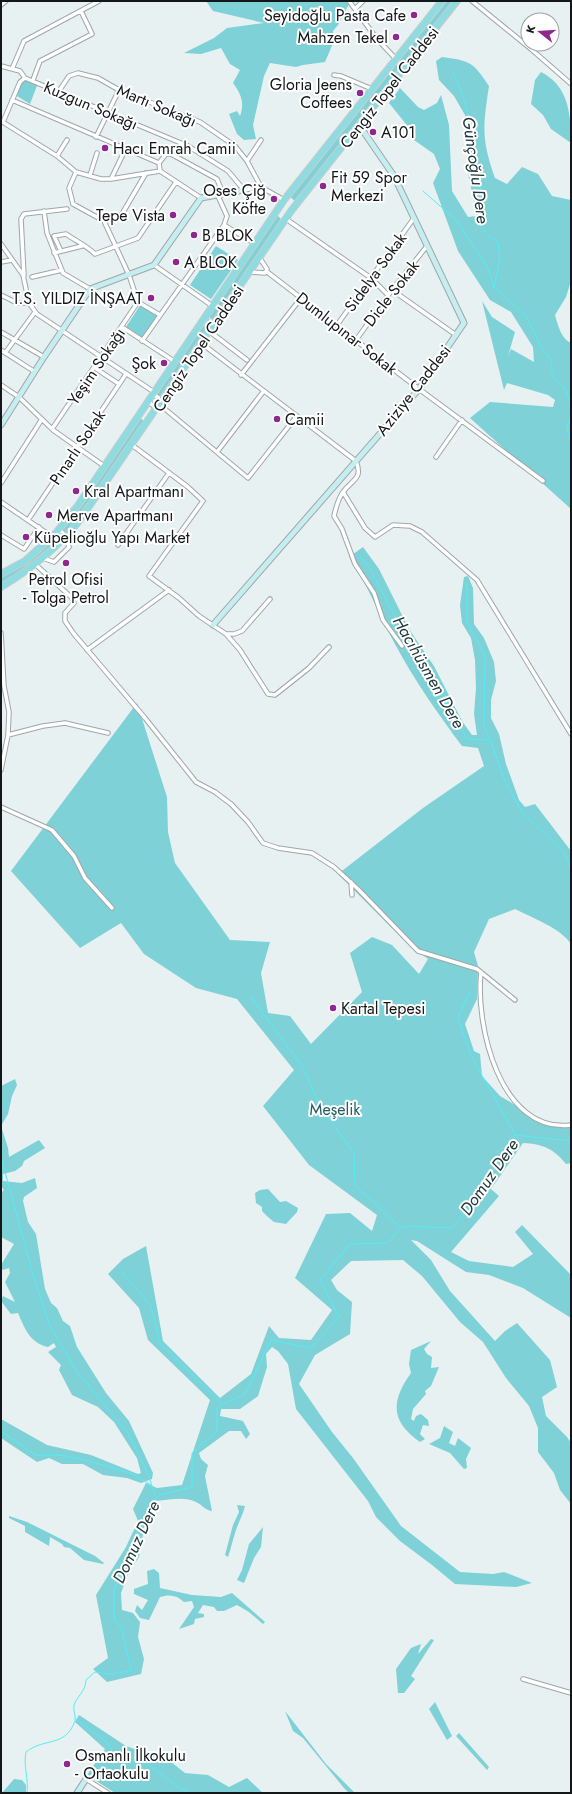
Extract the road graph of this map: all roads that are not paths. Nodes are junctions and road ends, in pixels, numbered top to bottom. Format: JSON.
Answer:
{"nodes":[{"id":1,"x":6,"y":1,"type":"edge"},
{"id":2,"x":99,"y":1,"type":"edge"},
{"id":3,"x":349,"y":1,"type":"edge"},
{"id":4,"x":355,"y":1,"type":"edge"},
{"id":5,"x":363,"y":1,"type":"edge"},
{"id":6,"x":442,"y":1,"type":"edge"},
{"id":7,"x":457,"y":1,"type":"edge"},
{"id":8,"x":472,"y":1,"type":"edge"},
{"id":9,"x":1,"y":5,"type":"edge"},
{"id":10,"x":358,"y":5,"type":"junction"},
{"id":11,"x":355,"y":9,"type":"junction"},
{"id":12,"x":81,"y":11,"type":"junction"},
{"id":13,"x":396,"y":59,"type":"junction"},
{"id":14,"x":1,"y":66,"type":"edge"},
{"id":15,"x":12,"y":69,"type":"junction"},
{"id":16,"x":334,"y":75,"type":"dead end"},
{"id":17,"x":25,"y":78,"type":"junction"},
{"id":18,"x":33,"y":80,"type":"junction"},
{"id":19,"x":571,"y":84,"type":"edge"},
{"id":20,"x":372,"y":89,"type":"junction"},
{"id":21,"x":119,"y":90,"type":"junction"},
{"id":22,"x":58,"y":91,"type":"junction"},
{"id":23,"x":12,"y":100,"type":"junction"},
{"id":24,"x":107,"y":112,"type":"junction"},
{"id":25,"x":2,"y":122,"type":"edge"},
{"id":26,"x":359,"y":125,"type":"junction"},
{"id":27,"x":96,"y":137,"type":"junction"},
{"id":28,"x":67,"y":140,"type":"dead end"},
{"id":29,"x":261,"y":140,"type":"dead end"},
{"id":30,"x":126,"y":148,"type":"junction"},
{"id":31,"x":97,"y":153,"type":"dead end"},
{"id":32,"x":57,"y":156,"type":"junction"},
{"id":33,"x":247,"y":161,"type":"junction"},
{"id":34,"x":159,"y":163,"type":"junction"},
{"id":35,"x":160,"y":171,"type":"junction"},
{"id":36,"x":76,"y":172,"type":"junction"},
{"id":37,"x":146,"y":173,"type":"junction"},
{"id":38,"x":90,"y":175,"type":"junction"},
{"id":39,"x":111,"y":179,"type":"junction"},
{"id":40,"x":176,"y":182,"type":"junction"},
{"id":41,"x":261,"y":187,"type":"junction"},
{"id":42,"x":244,"y":190,"type":"junction"},
{"id":43,"x":221,"y":195,"type":"junction"},
{"id":44,"x":201,"y":198,"type":"junction"},
{"id":45,"x":283,"y":201,"type":"junction"},
{"id":46,"x":67,"y":209,"type":"dead end"},
{"id":47,"x":293,"y":209,"type":"junction"},
{"id":48,"x":44,"y":211,"type":"junction"},
{"id":49,"x":414,"y":218,"type":"junction"},
{"id":50,"x":286,"y":219,"type":"junction"},
{"id":51,"x":104,"y":221,"type":"junction"},
{"id":52,"x":224,"y":225,"type":"junction"},
{"id":53,"x":1,"y":244,"type":"edge"},
{"id":54,"x":254,"y":244,"type":"junction"},
{"id":55,"x":82,"y":246,"type":"junction"},
{"id":56,"x":116,"y":246,"type":"junction"},
{"id":57,"x":427,"y":246,"type":"junction"},
{"id":58,"x":61,"y":251,"type":"junction"},
{"id":59,"x":54,"y":253,"type":"junction"},
{"id":60,"x":259,"y":258,"type":"junction"},
{"id":61,"x":12,"y":260,"type":"junction"},
{"id":62,"x":1,"y":262,"type":"edge"},
{"id":63,"x":154,"y":265,"type":"junction"},
{"id":64,"x":62,"y":270,"type":"junction"},
{"id":65,"x":266,"y":271,"type":"junction"},
{"id":66,"x":249,"y":272,"type":"junction"},
{"id":67,"x":129,"y":275,"type":"junction"},
{"id":68,"x":32,"y":277,"type":"dead end"},
{"id":69,"x":371,"y":278,"type":"junction"},
{"id":70,"x":25,"y":280,"type":"junction"},
{"id":71,"x":184,"y":284,"type":"junction"},
{"id":72,"x":90,"y":289,"type":"junction"},
{"id":73,"x":392,"y":290,"type":"junction"},
{"id":74,"x":388,"y":295,"type":"junction"},
{"id":75,"x":1,"y":296,"type":"edge"},
{"id":76,"x":301,"y":298,"type":"junction"},
{"id":77,"x":138,"y":302,"type":"junction"},
{"id":78,"x":29,"y":303,"type":"junction"},
{"id":79,"x":212,"y":305,"type":"junction"},
{"id":80,"x":35,"y":312,"type":"junction"},
{"id":81,"x":160,"y":315,"type":"junction"},
{"id":82,"x":337,"y":325,"type":"junction"},
{"id":83,"x":122,"y":327,"type":"junction"},
{"id":84,"x":209,"y":331,"type":"junction"},
{"id":85,"x":62,"y":332,"type":"junction"},
{"id":86,"x":2,"y":334,"type":"edge"},
{"id":87,"x":456,"y":335,"type":"junction"},
{"id":88,"x":14,"y":340,"type":"junction"},
{"id":89,"x":356,"y":340,"type":"junction"},
{"id":90,"x":142,"y":341,"type":"junction"},
{"id":91,"x":201,"y":343,"type":"junction"},
{"id":92,"x":1,"y":350,"type":"edge"},
{"id":93,"x":5,"y":353,"type":"junction"},
{"id":94,"x":44,"y":357,"type":"junction"},
{"id":95,"x":102,"y":358,"type":"junction"},
{"id":96,"x":247,"y":360,"type":"dead end"},
{"id":97,"x":174,"y":361,"type":"junction"},
{"id":98,"x":95,"y":368,"type":"junction"},
{"id":99,"x":35,"y":372,"type":"junction"},
{"id":100,"x":126,"y":374,"type":"junction"},
{"id":101,"x":241,"y":375,"type":"junction"},
{"id":102,"x":1,"y":384,"type":"edge"},
{"id":103,"x":119,"y":384,"type":"junction"},
{"id":104,"x":418,"y":389,"type":"junction"},
{"id":105,"x":154,"y":392,"type":"junction"},
{"id":106,"x":263,"y":392,"type":"junction"},
{"id":107,"x":18,"y":397,"type":"junction"},
{"id":108,"x":150,"y":399,"type":"junction"},
{"id":109,"x":159,"y":404,"type":"junction"},
{"id":110,"x":296,"y":417,"type":"junction"},
{"id":111,"x":42,"y":419,"type":"junction"},
{"id":112,"x":462,"y":420,"type":"junction"},
{"id":113,"x":1,"y":425,"type":"edge"},
{"id":114,"x":52,"y":429,"type":"junction"},
{"id":115,"x":132,"y":445,"type":"junction"},
{"id":116,"x":77,"y":448,"type":"junction"},
{"id":117,"x":217,"y":452,"type":"junction"},
{"id":118,"x":436,"y":457,"type":"dead end"},
{"id":119,"x":356,"y":461,"type":"junction"},
{"id":120,"x":104,"y":466,"type":"junction"},
{"id":121,"x":169,"y":473,"type":"junction"},
{"id":122,"x":543,"y":481,"type":"dead end"},
{"id":123,"x":1,"y":483,"type":"edge"},
{"id":124,"x":343,"y":492,"type":"junction"},
{"id":125,"x":1,"y":502,"type":"edge"},
{"id":126,"x":28,"y":520,"type":"junction"},
{"id":127,"x":39,"y":528,"type":"junction"},
{"id":128,"x":54,"y":534,"type":"junction"},
{"id":129,"x":1,"y":535,"type":"edge"},
{"id":130,"x":64,"y":538,"type":"junction"},
{"id":131,"x":118,"y":545,"type":"dead end"},
{"id":132,"x":43,"y":558,"type":"junction"},
{"id":133,"x":35,"y":564,"type":"junction"},
{"id":134,"x":1,"y":574,"type":"edge"},
{"id":135,"x":1,"y":587,"type":"edge"},
{"id":136,"x":169,"y":590,"type":"junction"},
{"id":137,"x":270,"y":599,"type":"dead end"},
{"id":138,"x":213,"y":625,"type":"junction"},
{"id":139,"x":1,"y":633,"type":"edge"},
{"id":140,"x":226,"y":634,"type":"junction"},
{"id":141,"x":402,"y":646,"type":"dead end"},
{"id":142,"x":329,"y":647,"type":"dead end"},
{"id":143,"x":87,"y":650,"type":"junction"},
{"id":144,"x":2,"y":655,"type":"edge"},
{"id":145,"x":108,"y":733,"type":"dead end"},
{"id":146,"x":571,"y":734,"type":"edge"},
{"id":147,"x":8,"y":735,"type":"junction"},
{"id":148,"x":1,"y":768,"type":"edge"},
{"id":149,"x":1,"y":807,"type":"edge"},
{"id":150,"x":350,"y":882,"type":"junction"},
{"id":151,"x":352,"y":895,"type":"dead end"},
{"id":152,"x":112,"y":908,"type":"dead end"},
{"id":153,"x":482,"y":972,"type":"junction"},
{"id":154,"x":514,"y":1000,"type":"dead end"},
{"id":155,"x":571,"y":1126,"type":"edge"},
{"id":156,"x":523,"y":1679,"type":"dead end"},
{"id":157,"x":571,"y":1693,"type":"edge"},
{"id":158,"x":86,"y":1779,"type":"joint"},
{"id":159,"x":77,"y":1793,"type":"edge"},
{"id":160,"x":108,"y":1793,"type":"edge"}],
"edges":[{"from":1,"to":9,"type":"street"},
{"from":2,"to":12,"type":"street"},
{"from":3,"to":11,"type":"street"},
{"from":4,"to":10,"type":"street"},
{"from":5,"to":10,"type":"street"},
{"from":6,"to":13,"type":"main road","name":"Cengiz Topel Caddesi"},
{"from":7,"to":26,"type":"main road","name":"Cengiz Topel Caddesi"},
{"from":8,"to":19,"type":"street"},
{"from":10,"to":11,"type":"street"},
{"from":11,"to":13,"type":"street"},
{"from":12,"to":15,"type":"street"},
{"from":12,"to":18,"type":"street"},
{"from":13,"to":20,"type":"main road","name":"Cengiz Topel Caddesi"},
{"from":14,"to":15,"type":"street","name":"Kuzgun Sokağı"},
{"from":15,"to":17,"type":"street","name":"Kuzgun Sokağı"},
{"from":16,"to":20,"type":"street"},
{"from":17,"to":18,"type":"street","name":"Kuzgun Sokağı"},
{"from":17,"to":23,"type":"street"},
{"from":18,"to":22,"type":"street","name":"Kuzgun Sokağı"},
{"from":20,"to":45,"type":"main road","name":"Cengiz Topel Caddesi"},
{"from":21,"to":22,"type":"street","name":"Martı Sokağı"},
{"from":21,"to":24,"type":"street"},
{"from":21,"to":33,"type":"street","name":"Martı Sokağı"},
{"from":22,"to":24,"type":"street","name":"Kuzgun Sokağı"},
{"from":23,"to":25,"type":"street"},
{"from":23,"to":27,"type":"street"},
{"from":24,"to":27,"type":"street"},
{"from":24,"to":42,"type":"street","name":"Kuzgun Sokağı"},
{"from":25,"to":32,"type":"street"},
{"from":26,"to":47,"type":"main road","name":"Cengiz Topel Caddesi"},
{"from":26,"to":49,"type":"street","name":"Aziziye Caddesi"},
{"from":27,"to":30,"type":"street"},
{"from":28,"to":32,"type":"street"},
{"from":29,"to":33,"type":"street"},
{"from":30,"to":34,"type":"street"},
{"from":30,"to":39,"type":"street"},
{"from":31,"to":38,"type":"street"},
{"from":32,"to":36,"type":"street"},
{"from":33,"to":41,"type":"street","name":"Martı Sokağı"},
{"from":34,"to":35,"type":"street"},
{"from":34,"to":43,"type":"street"},
{"from":35,"to":37,"type":"street"},
{"from":35,"to":40,"type":"street"},
{"from":36,"to":38,"type":"street"},
{"from":36,"to":51,"type":"street"},
{"from":37,"to":39,"type":"street"},
{"from":37,"to":51,"type":"street"},
{"from":38,"to":39,"type":"street"},
{"from":40,"to":44,"type":"street"},
{"from":40,"to":56,"type":"street"},
{"from":41,"to":42,"type":"street"},
{"from":41,"to":45,"type":"street"},
{"from":42,"to":43,"type":"street"},
{"from":43,"to":44,"type":"street"},
{"from":43,"to":52,"type":"street"},
{"from":44,"to":63,"type":"street"},
{"from":45,"to":47,"type":"main road"},
{"from":45,"to":47,"type":"main road"},
{"from":45,"to":54,"type":"main road","name":"Cengiz Topel Caddesi"},
{"from":46,"to":48,"type":"street"},
{"from":47,"to":50,"type":"main road","name":"Cengiz Topel Caddesi"},
{"from":48,"to":59,"type":"street"},
{"from":48,"to":70,"type":"street"},
{"from":49,"to":57,"type":"street","name":"Aziziye Caddesi"},
{"from":49,"to":69,"type":"street","name":"Sidelya Sokak"},
{"from":50,"to":60,"type":"main road","name":"Cengiz Topel Caddesi"},
{"from":50,"to":69,"type":"street"},
{"from":51,"to":56,"type":"street"},
{"from":52,"to":54,"type":"street"},
{"from":52,"to":71,"type":"street"},
{"from":53,"to":61,"type":"street"},
{"from":54,"to":79,"type":"main road","name":"Cengiz Topel Caddesi"},
{"from":55,"to":56,"type":"street"},
{"from":55,"to":58,"type":"street"},
{"from":55,"to":58,"type":"street"},
{"from":56,"to":67,"type":"street"},
{"from":57,"to":73,"type":"street","name":"Dicle Sokak"},
{"from":57,"to":87,"type":"street","name":"Aziziye Caddesi"},
{"from":58,"to":59,"type":"street"},
{"from":59,"to":64,"type":"street"},
{"from":60,"to":65,"type":"street"},
{"from":60,"to":66,"type":"main road","name":"Cengiz Topel Caddesi"},
{"from":61,"to":62,"type":"street"},
{"from":61,"to":70,"type":"street"},
{"from":63,"to":67,"type":"street"},
{"from":63,"to":71,"type":"street"},
{"from":64,"to":68,"type":"street"},
{"from":64,"to":72,"type":"street"},
{"from":65,"to":66,"type":"street"},
{"from":65,"to":76,"type":"street","name":"Dumlupınar Sokak"},
{"from":66,"to":84,"type":"main road","name":"Cengiz Topel Caddesi"},
{"from":67,"to":72,"type":"street"},
{"from":67,"to":77,"type":"street"},
{"from":69,"to":74,"type":"street"},
{"from":69,"to":82,"type":"street","name":"Sidelya Sokak"},
{"from":70,"to":78,"type":"street"},
{"from":71,"to":79,"type":"street"},
{"from":71,"to":81,"type":"street"},
{"from":72,"to":85,"type":"street"},
{"from":73,"to":74,"type":"street","name":"Dicle Sokak"},
{"from":73,"to":87,"type":"street"},
{"from":74,"to":89,"type":"street","name":"Dicle Sokak"},
{"from":75,"to":78,"type":"street"},
{"from":76,"to":82,"type":"street","name":"Dumlupınar Sokak"},
{"from":76,"to":101,"type":"street"},
{"from":77,"to":81,"type":"street"},
{"from":77,"to":83,"type":"street","name":"Yeşim Sokağı"},
{"from":78,"to":80,"type":"street"},
{"from":79,"to":97,"type":"main road","name":"Cengiz Topel Caddesi"},
{"from":80,"to":85,"type":"street"},
{"from":80,"to":88,"type":"street"},
{"from":81,"to":90,"type":"street"},
{"from":82,"to":89,"type":"street","name":"Dumlupınar Sokak"},
{"from":83,"to":90,"type":"street"},
{"from":83,"to":95,"type":"street","name":"Yeşim Sokağı"},
{"from":84,"to":91,"type":"main road","name":"Cengiz Topel Caddesi"},
{"from":84,"to":96,"type":"street"},
{"from":85,"to":94,"type":"street"},
{"from":85,"to":95,"type":"street"},
{"from":86,"to":88,"type":"street"},
{"from":87,"to":104,"type":"street","name":"Aziziye Caddesi"},
{"from":88,"to":93,"type":"street"},
{"from":88,"to":94,"type":"street"},
{"from":89,"to":104,"type":"street","name":"Dumlupınar Sokak"},
{"from":90,"to":97,"type":"street"},
{"from":91,"to":101,"type":"street"},
{"from":91,"to":109,"type":"main road","name":"Cengiz Topel Caddesi"},
{"from":92,"to":93,"type":"street"},
{"from":93,"to":99,"type":"street"},
{"from":94,"to":99,"type":"street"},
{"from":95,"to":98,"type":"street","name":"Yeşim Sokağı"},
{"from":95,"to":100,"type":"street"},
{"from":97,"to":105,"type":"main road","name":"Cengiz Topel Caddesi"},
{"from":98,"to":103,"type":"street"},
{"from":98,"to":114,"type":"street","name":"Yeşim Sokağı"},
{"from":99,"to":107,"type":"street"},
{"from":100,"to":103,"type":"street","name":"Pınarlı Sokak"},
{"from":100,"to":105,"type":"street"},
{"from":101,"to":106,"type":"street"},
{"from":102,"to":107,"type":"street"},
{"from":103,"to":116,"type":"street","name":"Pınarlı Sokak"},
{"from":104,"to":112,"type":"street","name":"Dumlupınar Sokak"},
{"from":104,"to":119,"type":"street","name":"Aziziye Caddesi"},
{"from":105,"to":108,"type":"main road","name":"Cengiz Topel Caddesi"},
{"from":106,"to":110,"type":"street"},
{"from":106,"to":117,"type":"street"},
{"from":107,"to":111,"type":"street"},
{"from":107,"to":113,"type":"street"},
{"from":108,"to":109,"type":"street"},
{"from":108,"to":109,"type":"street"},
{"from":108,"to":120,"type":"main road","name":"Cengiz Topel Caddesi"},
{"from":109,"to":115,"type":"main road","name":"Cengiz Topel Caddesi"},
{"from":109,"to":117,"type":"street"},
{"from":110,"to":117,"type":"street"},
{"from":110,"to":119,"type":"street"},
{"from":111,"to":114,"type":"street"},
{"from":111,"to":123,"type":"street"},
{"from":112,"to":118,"type":"street"},
{"from":112,"to":122,"type":"street","name":"Dumlupınar Sokak"},
{"from":114,"to":116,"type":"street"},
{"from":115,"to":121,"type":"street"},
{"from":115,"to":130,"type":"main road","name":"Cengiz Topel Caddesi"},
{"from":116,"to":120,"type":"street"},
{"from":116,"to":126,"type":"street","name":"Pınarlı Sokak"},
{"from":119,"to":124,"type":"street"},
{"from":119,"to":138,"type":"street","name":"Aziziye Caddesi"},
{"from":120,"to":128,"type":"main road","name":"Cengiz Topel Caddesi"},
{"from":121,"to":131,"type":"street"},
{"from":121,"to":136,"type":"street"},
{"from":124,"to":141,"type":"street"},
{"from":124,"to":146,"type":"street"},
{"from":125,"to":126,"type":"street"},
{"from":126,"to":127,"type":"street"},
{"from":127,"to":128,"type":"street"},
{"from":127,"to":129,"type":"street"},
{"from":128,"to":130,"type":"street"},
{"from":128,"to":130,"type":"street"},
{"from":128,"to":134,"type":"main road","name":"Cengiz Topel Caddesi"},
{"from":130,"to":132,"type":"main road","name":"Cengiz Topel Caddesi"},
{"from":130,"to":132,"type":"street"},
{"from":132,"to":133,"type":"main road","name":"Cengiz Topel Caddesi"},
{"from":133,"to":135,"type":"main road","name":"Cengiz Topel Caddesi"},
{"from":133,"to":143,"type":"street"},
{"from":136,"to":138,"type":"street"},
{"from":136,"to":143,"type":"street"},
{"from":137,"to":140,"type":"street"},
{"from":138,"to":140,"type":"street"},
{"from":139,"to":144,"type":"street"},
{"from":140,"to":142,"type":"street"},
{"from":143,"to":150,"type":"street"},
{"from":144,"to":147,"type":"street"},
{"from":145,"to":147,"type":"street"},
{"from":147,"to":148,"type":"street"},
{"from":149,"to":152,"type":"street"},
{"from":150,"to":151,"type":"street"},
{"from":150,"to":153,"type":"street"},
{"from":153,"to":154,"type":"street"},
{"from":153,"to":155,"type":"street"},
{"from":156,"to":157,"type":"street"},
{"from":158,"to":159,"type":"street"},
{"from":158,"to":160,"type":"street"}]}
